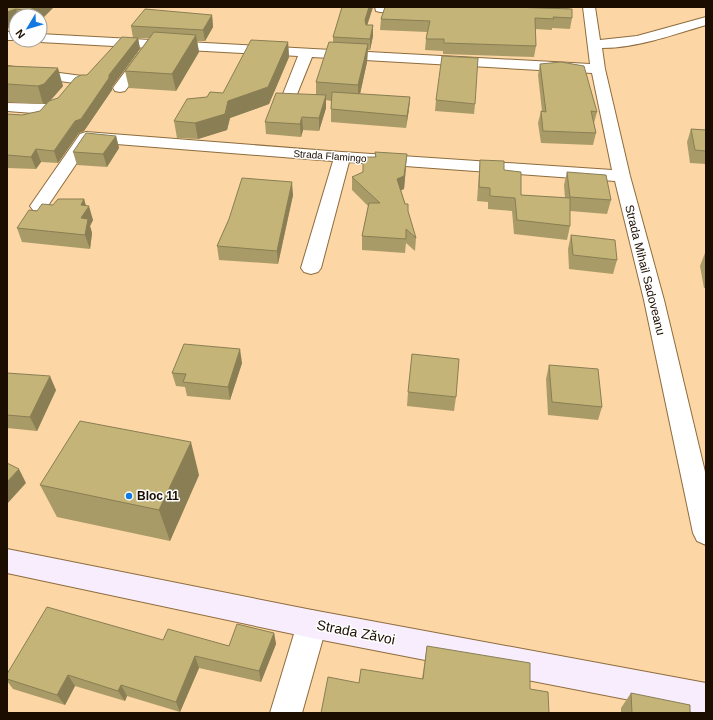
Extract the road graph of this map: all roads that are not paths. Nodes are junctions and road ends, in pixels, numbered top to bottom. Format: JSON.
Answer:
{"nodes":[{"id":1,"x":427,"y":10,"type":"edge"},
{"id":2,"x":379,"y":12,"type":"edge"},
{"id":3,"x":585,"y":13,"type":"edge"},
{"id":4,"x":706,"y":21,"type":"edge"},
{"id":5,"x":48,"y":38,"type":"edge"},
{"id":6,"x":153,"y":44,"type":"junction"},
{"id":7,"x":594,"y":44,"type":"junction"},
{"id":8,"x":307,"y":52,"type":"junction"},
{"id":9,"x":598,"y":69,"type":"junction"},
{"id":10,"x":7,"y":70,"type":"edge"},
{"id":11,"x":95,"y":71,"type":"edge"},
{"id":12,"x":82,"y":80,"type":"junction"},
{"id":13,"x":120,"y":88,"type":"dead end"},
{"id":14,"x":288,"y":99,"type":"edge"},
{"id":15,"x":58,"y":100,"type":"junction"},
{"id":16,"x":7,"y":107,"type":"edge"},
{"id":17,"x":7,"y":120,"type":"edge"},
{"id":18,"x":342,"y":157,"type":"junction"},
{"id":19,"x":622,"y":176,"type":"junction"},
{"id":20,"x":39,"y":206,"type":"edge"},
{"id":21,"x":311,"y":268,"type":"dead end"},
{"id":22,"x":706,"y":533,"type":"edge"},
{"id":23,"x":7,"y":561,"type":"edge"},
{"id":24,"x":312,"y":624,"type":"junction"},
{"id":25,"x":706,"y":699,"type":"edge"},
{"id":26,"x":286,"y":713,"type":"edge"}],
"edges":[{"from":1,"to":2,"type":"street"},
{"from":3,"to":7,"type":"street","name":"Strada Mihail Sadoveanu"},
{"from":4,"to":7,"type":"street"},
{"from":5,"to":6,"type":"street"},
{"from":6,"to":8,"type":"street"},
{"from":6,"to":13,"type":"street"},
{"from":7,"to":9,"type":"street","name":"Strada Mihail Sadoveanu"},
{"from":8,"to":9,"type":"street"},
{"from":8,"to":14,"type":"street"},
{"from":9,"to":19,"type":"street","name":"Strada Mihail Sadoveanu"},
{"from":10,"to":12,"type":"street"},
{"from":11,"to":12,"type":"street"},
{"from":12,"to":15,"type":"street"},
{"from":15,"to":16,"type":"street"},
{"from":15,"to":17,"type":"street"},
{"from":18,"to":19,"type":"street","name":"Strada Flamingo"},
{"from":18,"to":20,"type":"street","name":"Strada Flamingo"},
{"from":18,"to":21,"type":"street"},
{"from":19,"to":22,"type":"street","name":"Strada Mihail Sadoveanu"},
{"from":23,"to":24,"type":"street","name":"Strada Zăvoi"},
{"from":24,"to":25,"type":"street","name":"Strada Zăvoi"},
{"from":24,"to":26,"type":"street"}]}
